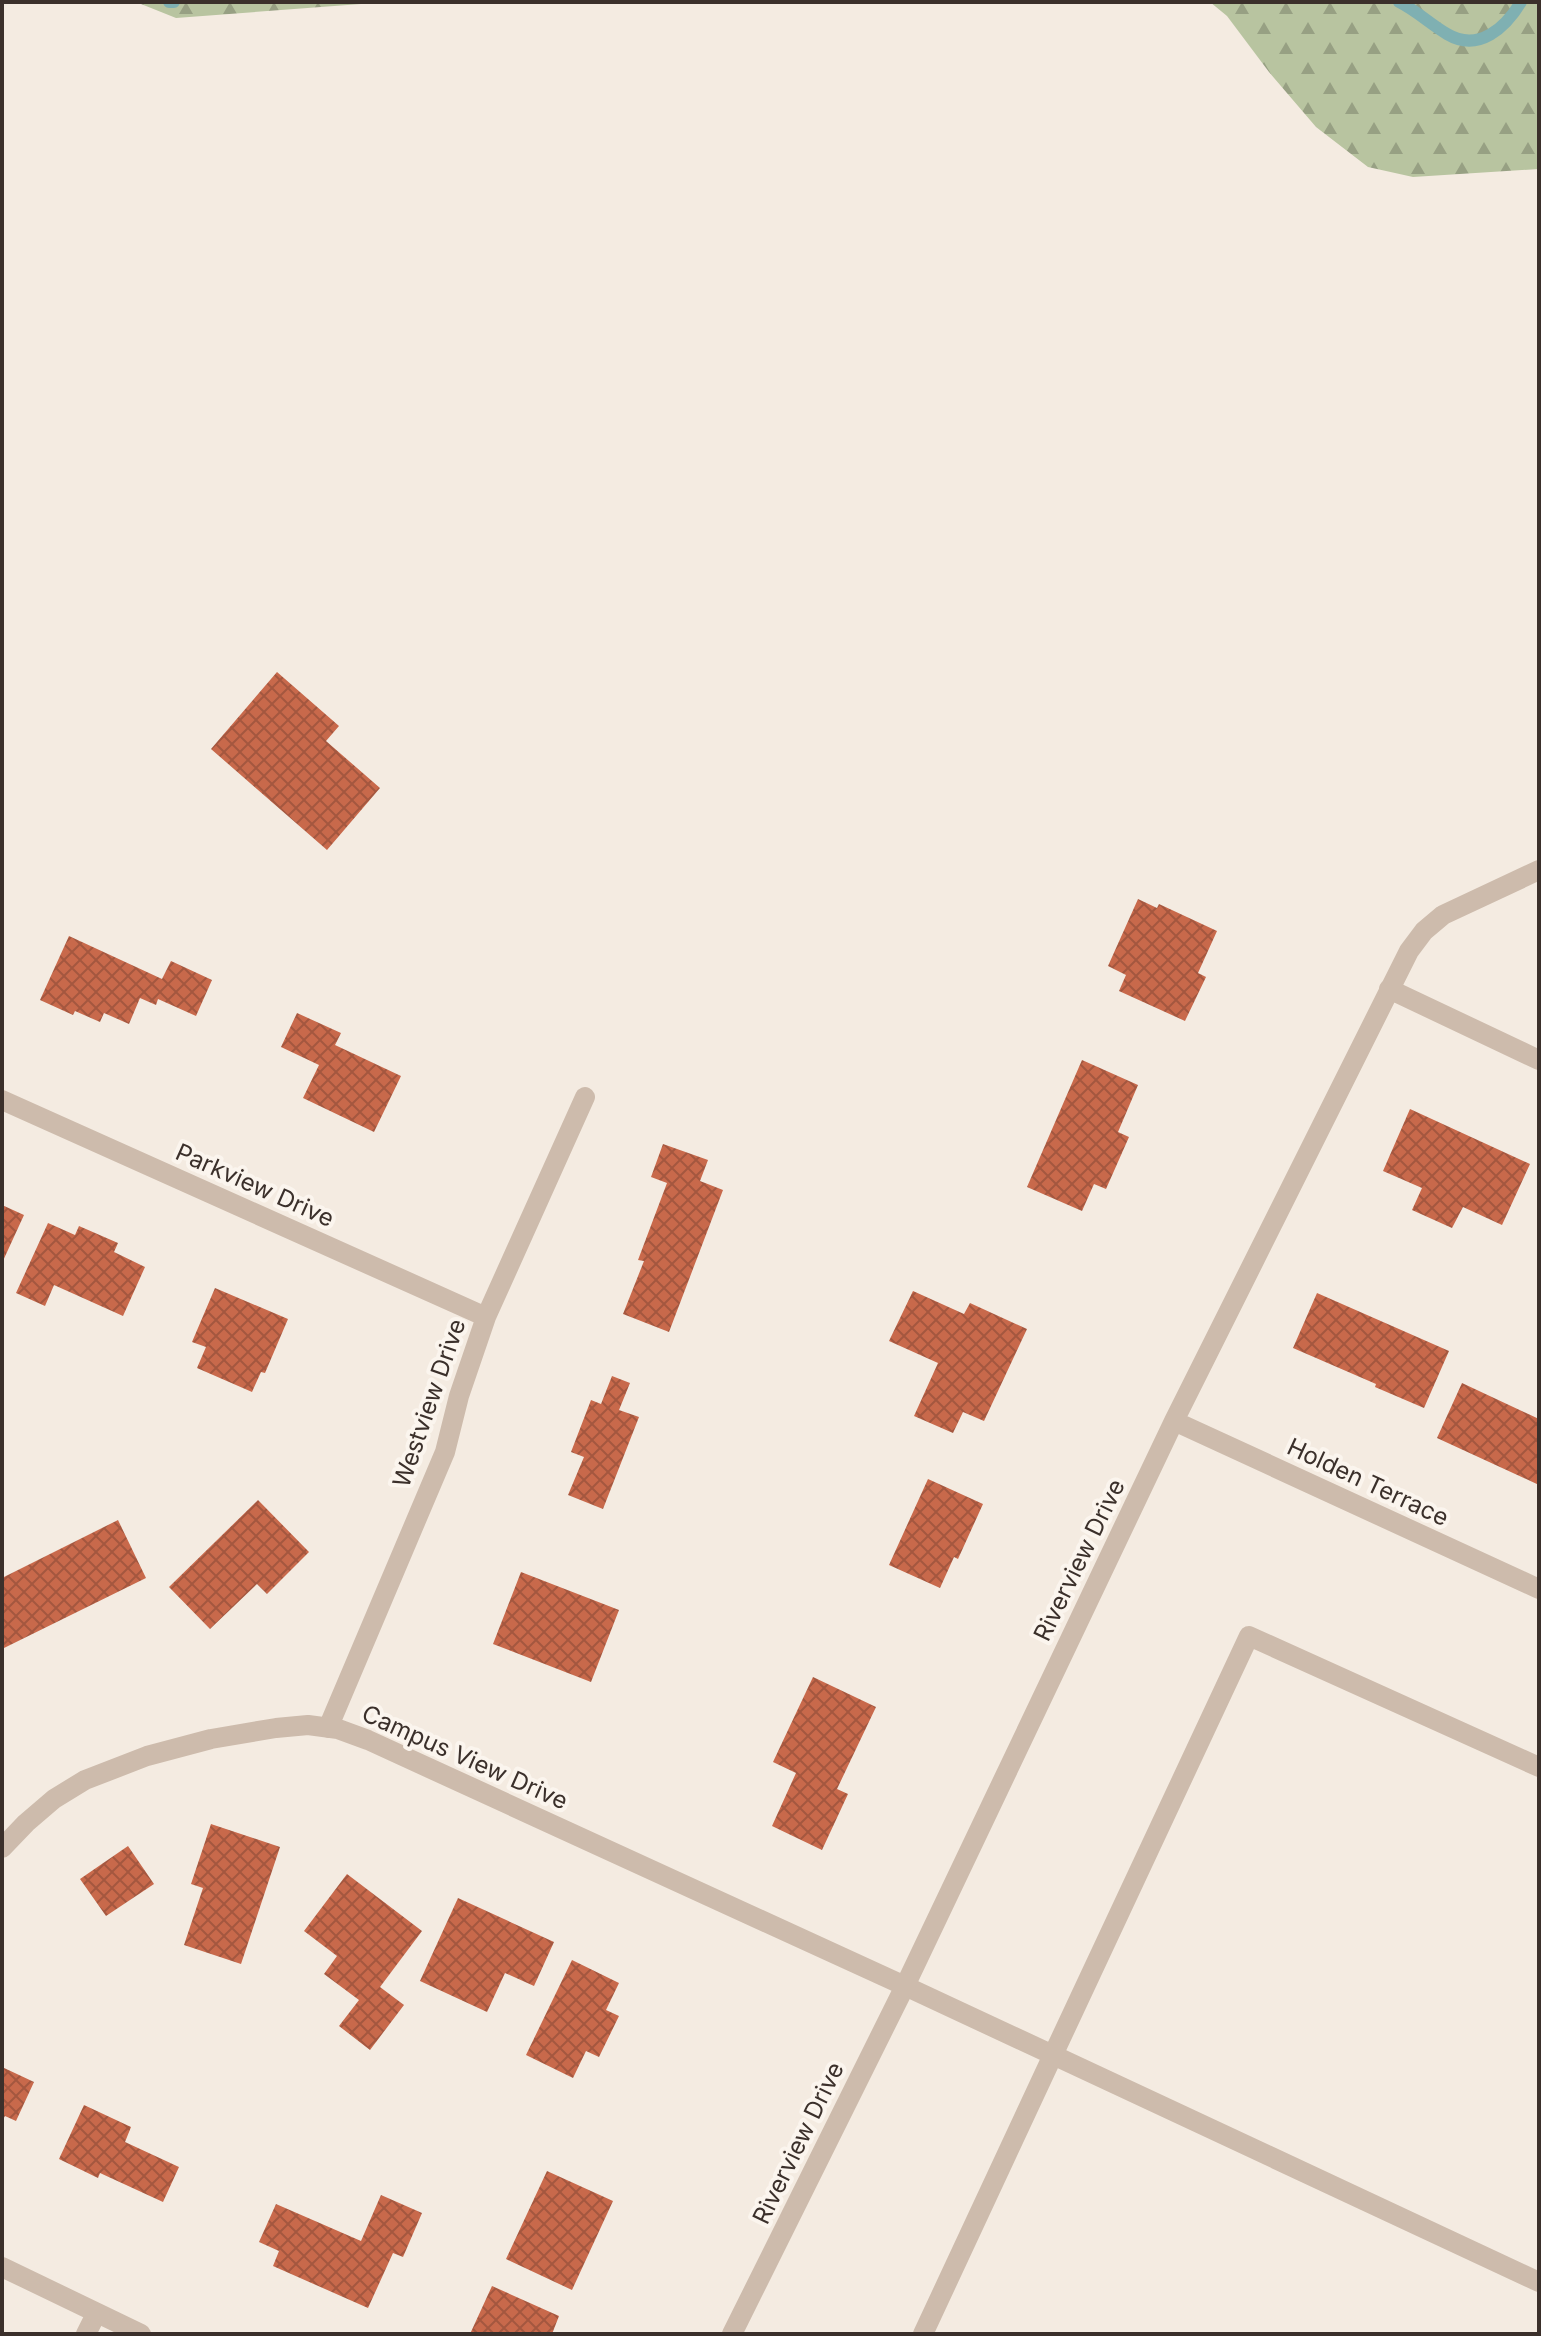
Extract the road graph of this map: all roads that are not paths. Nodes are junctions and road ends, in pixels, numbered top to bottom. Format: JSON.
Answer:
{"nodes":[{"id":1,"x":1539,"y":870,"type":"edge"},
{"id":2,"x":1389,"y":989,"type":"junction"},
{"id":3,"x":1539,"y":1060,"type":"edge"},
{"id":4,"x":585,"y":1097,"type":"dead end"},
{"id":5,"x":2,"y":1100,"type":"edge"},
{"id":6,"x":486,"y":1317,"type":"junction"},
{"id":7,"x":1174,"y":1421,"type":"junction"},
{"id":8,"x":1539,"y":1589,"type":"edge"},
{"id":9,"x":328,"y":1728,"type":"junction"},
{"id":10,"x":1539,"y":1767,"type":"edge"},
{"id":11,"x":2,"y":1848,"type":"edge"},
{"id":12,"x":905,"y":1986,"type":"junction"},
{"id":13,"x":1053,"y":2055,"type":"junction"},
{"id":14,"x":2,"y":2267,"type":"edge"},
{"id":15,"x":1539,"y":2282,"type":"edge"},
{"id":16,"x":96,"y":2314,"type":"junction"},
{"id":17,"x":86,"y":2334,"type":"edge"},
{"id":18,"x":141,"y":2334,"type":"edge"},
{"id":19,"x":732,"y":2334,"type":"edge"},
{"id":20,"x":923,"y":2334,"type":"edge"}],
"edges":[{"from":1,"to":2,"type":"street","name":"Riverview Drive"},
{"from":2,"to":3,"type":"street"},
{"from":2,"to":7,"type":"street","name":"Riverview Drive"},
{"from":4,"to":6,"type":"street","name":"Westview Drive"},
{"from":5,"to":6,"type":"street","name":"Parkview Drive"},
{"from":6,"to":9,"type":"street","name":"Westview Drive"},
{"from":7,"to":8,"type":"street","name":"Holden Terrace"},
{"from":7,"to":12,"type":"street","name":"Riverview Drive"},
{"from":9,"to":11,"type":"street","name":"Campus View Drive"},
{"from":9,"to":12,"type":"street","name":"Campus View Drive"},
{"from":10,"to":13,"type":"street"},
{"from":12,"to":13,"type":"street","name":"Campus View Drive"},
{"from":12,"to":19,"type":"street","name":"Riverview Drive"},
{"from":13,"to":15,"type":"street","name":"Campus View Drive"},
{"from":13,"to":20,"type":"street"},
{"from":14,"to":16,"type":"street"},
{"from":16,"to":17,"type":"street"},
{"from":16,"to":18,"type":"street"}]}
